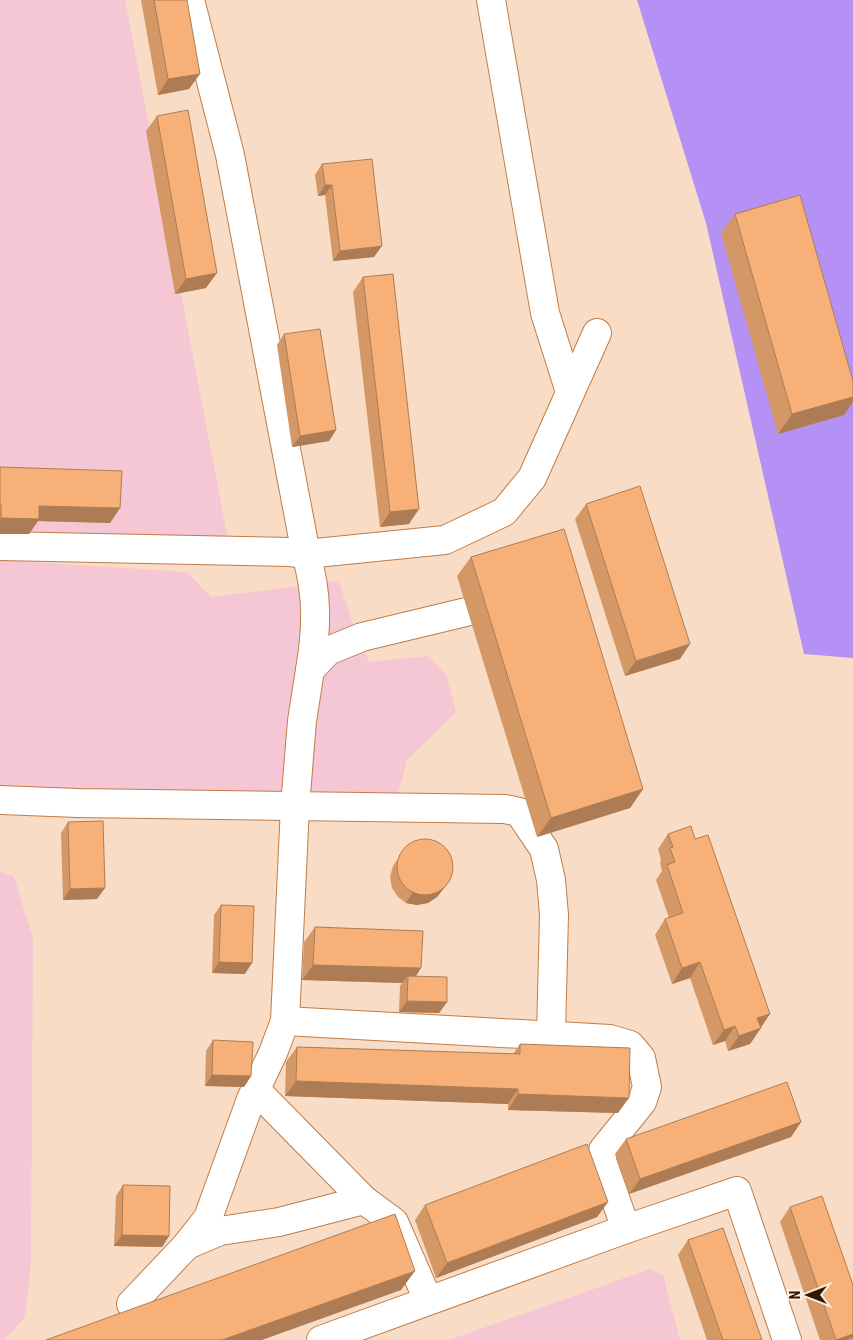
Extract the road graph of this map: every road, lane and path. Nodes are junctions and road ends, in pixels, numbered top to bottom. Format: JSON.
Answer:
{"nodes":[{"id":1,"x":190,"y":0,"type":"edge"},
{"id":2,"x":491,"y":0,"type":"edge"},
{"id":3,"x":597,"y":333,"type":"dead end"},
{"id":4,"x":570,"y":392,"type":"junction"},
{"id":5,"x":0,"y":546,"type":"edge"},
{"id":6,"x":306,"y":554,"type":"junction"},
{"id":7,"x":466,"y":612,"type":"dead end"},
{"id":8,"x":310,"y":670,"type":"junction"},
{"id":9,"x":0,"y":800,"type":"edge"},
{"id":10,"x":296,"y":806,"type":"junction"},
{"id":11,"x":0,"y":817,"type":"edge"},
{"id":12,"x":285,"y":1020,"type":"junction"},
{"id":13,"x":551,"y":1035,"type":"junction"},
{"id":14,"x":255,"y":1089,"type":"junction"},
{"id":15,"x":364,"y":1200,"type":"junction"},
{"id":16,"x":626,"y":1229,"type":"junction"},
{"id":17,"x":186,"y":1246,"type":"junction"},
{"id":18,"x":428,"y":1300,"type":"junction"},
{"id":19,"x":131,"y":1304,"type":"dead end"},
{"id":20,"x":321,"y":1340,"type":"edge"},
{"id":21,"x":787,"y":1340,"type":"edge"}],
"edges":[{"from":1,"to":6,"type":"lane"},
{"from":2,"to":4,"type":"lane"},
{"from":3,"to":4,"type":"lane"},
{"from":4,"to":6,"type":"lane"},
{"from":5,"to":6,"type":"lane"},
{"from":6,"to":8,"type":"lane"},
{"from":7,"to":8,"type":"lane"},
{"from":8,"to":10,"type":"lane"},
{"from":9,"to":10,"type":"lane"},
{"from":9,"to":11,"type":"lane"},
{"from":10,"to":12,"type":"lane"},
{"from":10,"to":13,"type":"lane"},
{"from":12,"to":13,"type":"lane"},
{"from":12,"to":14,"type":"lane"},
{"from":13,"to":16,"type":"lane"},
{"from":14,"to":15,"type":"lane"},
{"from":14,"to":17,"type":"lane"},
{"from":15,"to":17,"type":"lane"},
{"from":15,"to":18,"type":"lane"},
{"from":16,"to":18,"type":"lane"},
{"from":16,"to":21,"type":"lane"},
{"from":17,"to":19,"type":"lane"},
{"from":18,"to":20,"type":"lane"}]}
